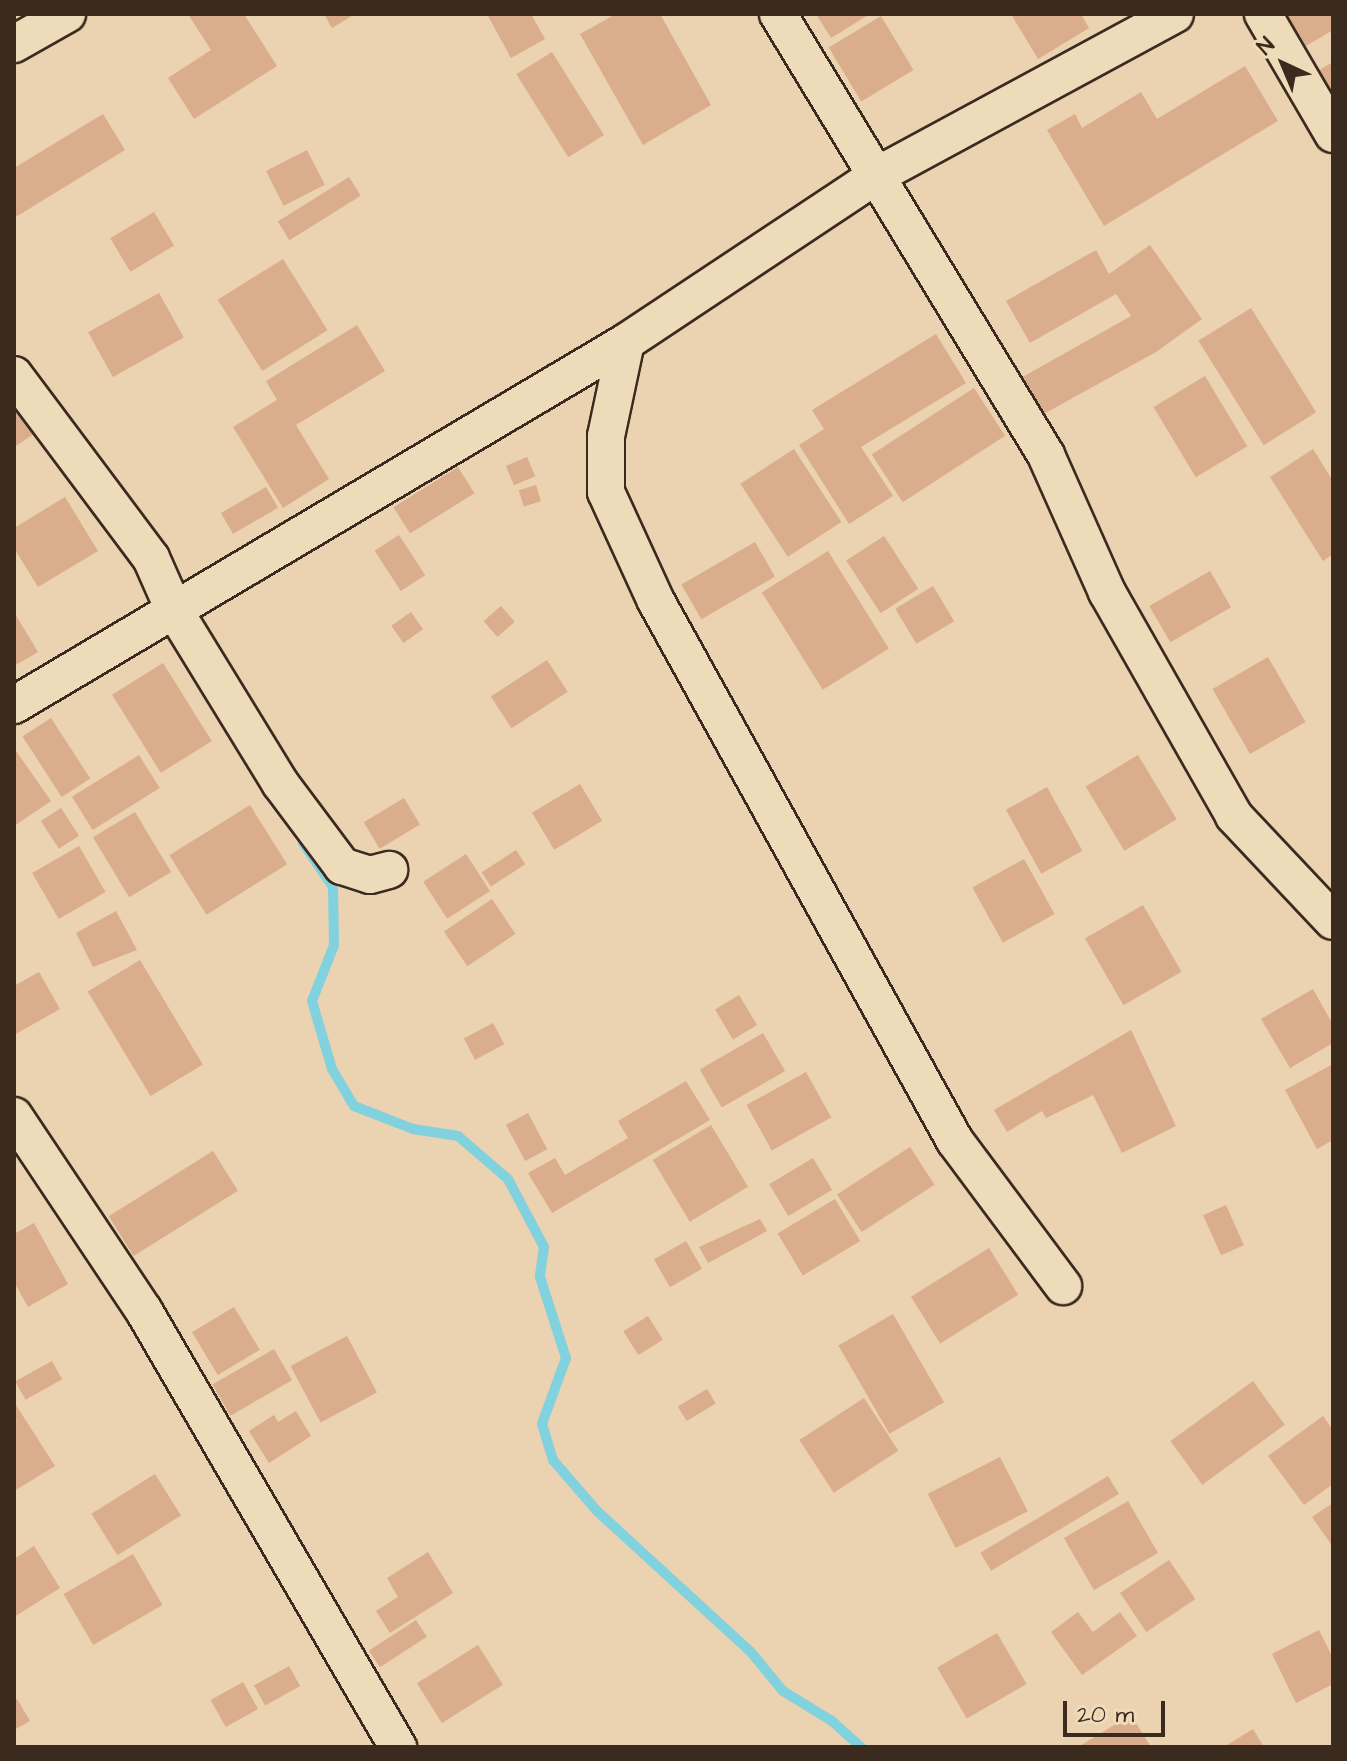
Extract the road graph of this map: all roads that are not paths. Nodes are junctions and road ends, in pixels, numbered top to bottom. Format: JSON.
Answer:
{"nodes":[{"id":1,"x":67,"y":14,"type":"edge"},
{"id":2,"x":778,"y":14,"type":"edge"},
{"id":3,"x":1175,"y":14,"type":"edge"},
{"id":4,"x":1263,"y":14,"type":"edge"},
{"id":5,"x":14,"y":44,"type":"edge"},
{"id":6,"x":1333,"y":134,"type":"edge"},
{"id":7,"x":874,"y":177,"type":"junction"},
{"id":8,"x":626,"y":342,"type":"junction"},
{"id":9,"x":14,"y":375,"type":"edge"},
{"id":10,"x":174,"y":610,"type":"junction"},
{"id":11,"x":14,"y":705,"type":"edge"},
{"id":12,"x":389,"y":870,"type":"dead end"},
{"id":13,"x":1333,"y":921,"type":"edge"},
{"id":14,"x":14,"y":1116,"type":"edge"},
{"id":15,"x":1063,"y":1286,"type":"dead end"},
{"id":16,"x":398,"y":1747,"type":"edge"}],
"edges":[{"from":1,"to":5,"type":"street"},
{"from":2,"to":7,"type":"street"},
{"from":3,"to":7,"type":"street"},
{"from":4,"to":6,"type":"street"},
{"from":7,"to":8,"type":"street"},
{"from":7,"to":13,"type":"street"},
{"from":8,"to":10,"type":"street"},
{"from":8,"to":15,"type":"street"},
{"from":9,"to":10,"type":"street"},
{"from":10,"to":11,"type":"street"},
{"from":10,"to":12,"type":"street"},
{"from":14,"to":16,"type":"street"}]}
